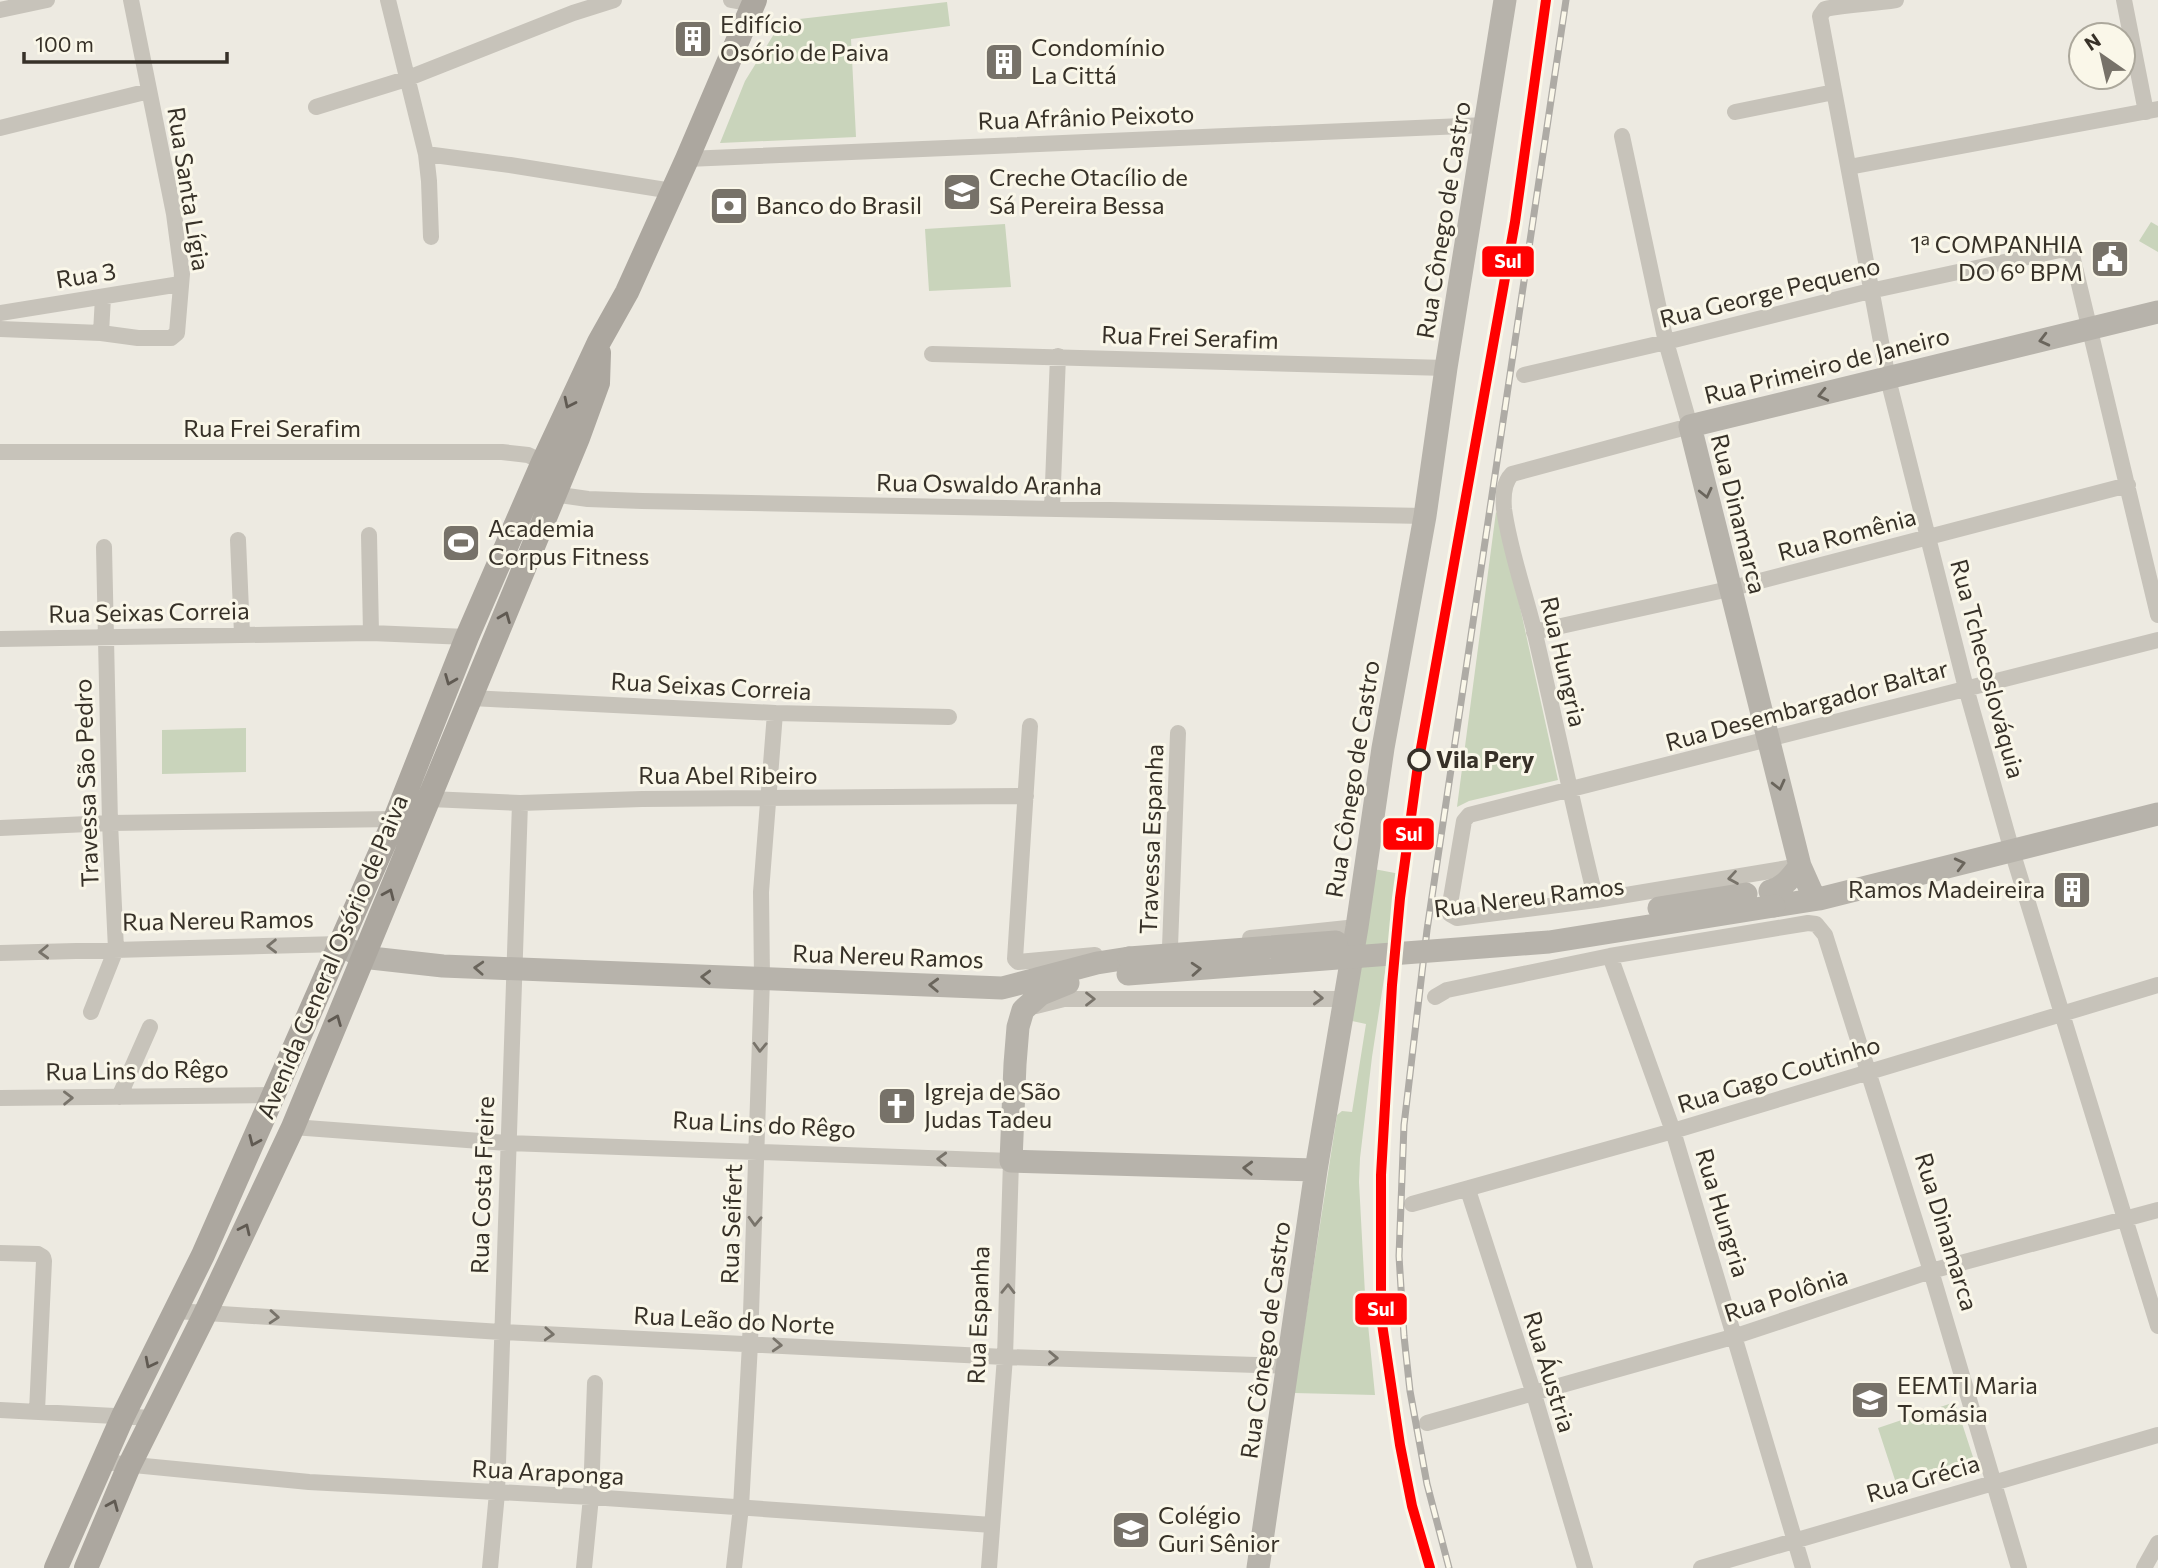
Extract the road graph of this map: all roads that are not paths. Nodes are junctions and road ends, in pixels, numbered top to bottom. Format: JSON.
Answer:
{"nodes":[{"id":1,"x":47,"y":0,"type":"edge"},
{"id":2,"x":131,"y":0,"type":"edge"},
{"id":3,"x":388,"y":0,"type":"edge"},
{"id":4,"x":614,"y":0,"type":"edge"},
{"id":5,"x":1505,"y":0,"type":"edge"},
{"id":6,"x":1896,"y":0,"type":"edge"},
{"id":7,"x":2124,"y":0,"type":"edge"},
{"id":8,"x":746,"y":1,"type":"edge"},
{"id":9,"x":1852,"y":1,"type":"edge"},
{"id":10,"x":0,"y":10,"type":"edge"},
{"id":11,"x":406,"y":79,"type":"junction"},
{"id":12,"x":149,"y":91,"type":"junction"},
{"id":13,"x":1834,"y":92,"type":"junction"},
{"id":14,"x":316,"y":107,"type":"dead end"},
{"id":15,"x":2152,"y":111,"type":"edge"},
{"id":16,"x":1735,"y":112,"type":"dead end"},
{"id":17,"x":1486,"y":125,"type":"junction"},
{"id":18,"x":0,"y":128,"type":"edge"},
{"id":19,"x":1622,"y":136,"type":"dead end"},
{"id":20,"x":426,"y":154,"type":"junction"},
{"id":21,"x":687,"y":159,"type":"junction"},
{"id":22,"x":1849,"y":167,"type":"junction"},
{"id":23,"x":672,"y":191,"type":"junction"},
{"id":24,"x":431,"y":237,"type":"dead end"},
{"id":25,"x":180,"y":284,"type":"junction"},
{"id":26,"x":1870,"y":291,"type":"junction"},
{"id":27,"x":103,"y":297,"type":"junction"},
{"id":28,"x":2158,"y":312,"type":"edge"},
{"id":29,"x":0,"y":313,"type":"edge"},
{"id":30,"x":0,"y":329,"type":"edge"},
{"id":31,"x":2090,"y":329,"type":"junction"},
{"id":32,"x":101,"y":333,"type":"junction"},
{"id":33,"x":599,"y":342,"type":"junction"},
{"id":34,"x":1666,"y":342,"type":"junction"},
{"id":35,"x":932,"y":354,"type":"dead end"},
{"id":36,"x":1058,"y":356,"type":"junction"},
{"id":37,"x":1446,"y":368,"type":"junction"},
{"id":38,"x":1524,"y":375,"type":"dead end"},
{"id":39,"x":1888,"y":379,"type":"junction"},
{"id":40,"x":1690,"y":426,"type":"junction"},
{"id":41,"x":0,"y":452,"type":"edge"},
{"id":42,"x":543,"y":462,"type":"junction"},
{"id":43,"x":1509,"y":475,"type":"joint"},
{"id":44,"x":2128,"y":485,"type":"junction"},
{"id":45,"x":553,"y":494,"type":"junction"},
{"id":46,"x":1052,"y":509,"type":"junction"},
{"id":47,"x":1424,"y":516,"type":"junction"},
{"id":48,"x":369,"y":535,"type":"dead end"},
{"id":49,"x":1929,"y":537,"type":"junction"},
{"id":50,"x":238,"y":540,"type":"dead end"},
{"id":51,"x":104,"y":547,"type":"dead end"},
{"id":52,"x":1729,"y":589,"type":"junction"},
{"id":53,"x":2158,"y":615,"type":"edge"},
{"id":54,"x":1534,"y":632,"type":"junction"},
{"id":55,"x":371,"y":633,"type":"junction"},
{"id":56,"x":242,"y":634,"type":"junction"},
{"id":57,"x":106,"y":637,"type":"junction"},
{"id":58,"x":467,"y":637,"type":"junction"},
{"id":59,"x":0,"y":639,"type":"edge"},
{"id":60,"x":2158,"y":640,"type":"edge"},
{"id":61,"x":1966,"y":688,"type":"junction"},
{"id":62,"x":471,"y":698,"type":"junction"},
{"id":63,"x":775,"y":713,"type":"junction"},
{"id":64,"x":949,"y":718,"type":"dead end"},
{"id":65,"x":1030,"y":726,"type":"dead end"},
{"id":66,"x":1178,"y":733,"type":"dead end"},
{"id":67,"x":1768,"y":740,"type":"junction"},
{"id":68,"x":1569,"y":791,"type":"junction"},
{"id":69,"x":1026,"y":796,"type":"junction"},
{"id":70,"x":430,"y":799,"type":"junction"},
{"id":71,"x":767,"y":800,"type":"junction"},
{"id":72,"x":520,"y":803,"type":"junction"},
{"id":73,"x":2158,"y":814,"type":"edge"},
{"id":74,"x":395,"y":818,"type":"junction"},
{"id":75,"x":110,"y":823,"type":"junction"},
{"id":76,"x":0,"y":828,"type":"edge"},
{"id":77,"x":2012,"y":850,"type":"junction"},
{"id":78,"x":1800,"y":866,"type":"junction"},
{"id":79,"x":1772,"y":898,"type":"junction"},
{"id":80,"x":1819,"y":899,"type":"junction"},
{"id":81,"x":1596,"y":900,"type":"junction"},
{"id":82,"x":1449,"y":910,"type":"joint"},
{"id":83,"x":1357,"y":928,"type":"junction"},
{"id":84,"x":340,"y":944,"type":"junction"},
{"id":85,"x":1170,"y":947,"type":"junction"},
{"id":86,"x":117,"y":949,"type":"junction"},
{"id":87,"x":0,"y":953,"type":"edge"},
{"id":88,"x":1610,"y":956,"type":"junction"},
{"id":89,"x":362,"y":957,"type":"junction"},
{"id":90,"x":1129,"y":966,"type":"junction"},
{"id":91,"x":513,"y":970,"type":"junction"},
{"id":92,"x":762,"y":979,"type":"junction"},
{"id":93,"x":2158,"y":985,"type":"edge"},
{"id":94,"x":1002,"y":988,"type":"junction"},
{"id":95,"x":1434,"y":997,"type":"dead end"},
{"id":96,"x":1343,"y":999,"type":"junction"},
{"id":97,"x":1023,"y":1010,"type":"junction"},
{"id":98,"x":91,"y":1012,"type":"dead end"},
{"id":99,"x":2062,"y":1014,"type":"junction"},
{"id":100,"x":150,"y":1027,"type":"dead end"},
{"id":101,"x":1015,"y":1064,"type":"junction"},
{"id":102,"x":1867,"y":1071,"type":"junction"},
{"id":103,"x":274,"y":1095,"type":"junction"},
{"id":104,"x":119,"y":1097,"type":"junction"},
{"id":105,"x":0,"y":1098,"type":"edge"},
{"id":106,"x":293,"y":1127,"type":"junction"},
{"id":107,"x":1673,"y":1130,"type":"junction"},
{"id":108,"x":507,"y":1143,"type":"junction"},
{"id":109,"x":757,"y":1153,"type":"junction"},
{"id":110,"x":1011,"y":1161,"type":"junction"},
{"id":111,"x":1317,"y":1170,"type":"junction"},
{"id":112,"x":1468,"y":1190,"type":"junction"},
{"id":113,"x":1412,"y":1204,"type":"dead end"},
{"id":114,"x":2158,"y":1210,"type":"edge"},
{"id":115,"x":2126,"y":1220,"type":"junction"},
{"id":116,"x":0,"y":1253,"type":"edge"},
{"id":117,"x":1931,"y":1272,"type":"junction"},
{"id":118,"x":176,"y":1311,"type":"junction"},
{"id":119,"x":205,"y":1313,"type":"junction"},
{"id":120,"x":2158,"y":1326,"type":"edge"},
{"id":121,"x":501,"y":1332,"type":"junction"},
{"id":122,"x":1735,"y":1336,"type":"junction"},
{"id":123,"x":750,"y":1344,"type":"junction"},
{"id":124,"x":1005,"y":1357,"type":"junction"},
{"id":125,"x":1290,"y":1366,"type":"junction"},
{"id":126,"x":595,"y":1383,"type":"dead end"},
{"id":127,"x":1533,"y":1391,"type":"junction"},
{"id":128,"x":0,"y":1410,"type":"edge"},
{"id":129,"x":37,"y":1411,"type":"junction"},
{"id":130,"x":123,"y":1416,"type":"junction"},
{"id":131,"x":153,"y":1418,"type":"junction"},
{"id":132,"x":1427,"y":1423,"type":"dead end"},
{"id":133,"x":2158,"y":1435,"type":"edge"},
{"id":134,"x":103,"y":1462,"type":"junction"},
{"id":135,"x":129,"y":1466,"type":"junction"},
{"id":136,"x":1994,"y":1482,"type":"junction"},
{"id":137,"x":497,"y":1493,"type":"junction"},
{"id":138,"x":591,"y":1497,"type":"junction"},
{"id":139,"x":741,"y":1507,"type":"junction"},
{"id":140,"x":992,"y":1525,"type":"junction"},
{"id":141,"x":1795,"y":1540,"type":"junction"},
{"id":142,"x":2158,"y":1543,"type":"edge"},
{"id":143,"x":57,"y":1568,"type":"edge"},
{"id":144,"x":86,"y":1568,"type":"edge"},
{"id":145,"x":490,"y":1568,"type":"edge"},
{"id":146,"x":584,"y":1568,"type":"edge"},
{"id":147,"x":734,"y":1568,"type":"edge"},
{"id":148,"x":989,"y":1568,"type":"edge"},
{"id":149,"x":1258,"y":1568,"type":"edge"},
{"id":150,"x":1585,"y":1568,"type":"edge"},
{"id":151,"x":1702,"y":1568,"type":"edge"},
{"id":152,"x":1803,"y":1568,"type":"edge"},
{"id":153,"x":2019,"y":1568,"type":"edge"},
{"id":154,"x":2144,"y":1568,"type":"edge"}],
"edges":[{"from":1,"to":10,"type":"street"},
{"from":2,"to":12,"type":"street","name":"Rua Santa Lígia"},
{"from":3,"to":11,"type":"street"},
{"from":4,"to":11,"type":"street"},
{"from":5,"to":17,"type":"street","name":"Rua Cônego de Castro"},
{"from":6,"to":9,"type":"street"},
{"from":7,"to":15,"type":"street"},
{"from":8,"to":21,"type":"main road","name":"Avenida General Osório de Paiva"},
{"from":9,"to":13,"type":"street","name":"Rua Tchecoslováquia"},
{"from":11,"to":14,"type":"street"},
{"from":11,"to":20,"type":"street"},
{"from":12,"to":18,"type":"street"},
{"from":12,"to":25,"type":"street","name":"Rua Santa Lígia"},
{"from":13,"to":16,"type":"street"},
{"from":13,"to":22,"type":"street","name":"Rua Tchecoslováquia"},
{"from":15,"to":22,"type":"street"},
{"from":17,"to":21,"type":"street","name":"Rua Afrânio Peixoto"},
{"from":17,"to":37,"type":"street","name":"Rua Cônego de Castro"},
{"from":19,"to":34,"type":"street","name":"Rua Dinamarca"},
{"from":20,"to":23,"type":"street"},
{"from":20,"to":24,"type":"street"},
{"from":21,"to":23,"type":"main road","name":"Avenida General Osório de Paiva"},
{"from":22,"to":26,"type":"street","name":"Rua Tchecoslováquia"},
{"from":23,"to":33,"type":"main road","name":"Avenida General Osório de Paiva"},
{"from":25,"to":27,"type":"street","name":"Rua 3"},
{"from":25,"to":32,"type":"street","name":"Rua Santa Lígia"},
{"from":26,"to":31,"type":"street","name":"Rua George Pequeno"},
{"from":26,"to":34,"type":"street","name":"Rua George Pequeno"},
{"from":26,"to":39,"type":"street","name":"Rua Tchecoslováquia"},
{"from":27,"to":29,"type":"street","name":"Rua 3"},
{"from":27,"to":32,"type":"street"},
{"from":28,"to":31,"type":"street","name":"Rua Primeiro de Janeiro"},
{"from":30,"to":32,"type":"street","name":"Rua Santa Lígia"},
{"from":31,"to":39,"type":"street","name":"Rua Primeiro de Janeiro","one_way":true},
{"from":31,"to":44,"type":"street"},
{"from":33,"to":42,"type":"main road","name":"Avenida General Osório de Paiva","one_way":true},
{"from":33,"to":45,"type":"main road","name":"Avenida General Osório de Paiva"},
{"from":34,"to":38,"type":"street","name":"Rua George Pequeno"},
{"from":34,"to":40,"type":"street","name":"Rua Dinamarca"},
{"from":35,"to":36,"type":"street","name":"Rua Frei Serafim"},
{"from":36,"to":37,"type":"street","name":"Rua Frei Serafim"},
{"from":36,"to":46,"type":"street"},
{"from":37,"to":47,"type":"street","name":"Rua Cônego de Castro"},
{"from":39,"to":40,"type":"street","name":"Rua Primeiro de Janeiro","one_way":true},
{"from":39,"to":49,"type":"street","name":"Rua Tchecoslováquia"},
{"from":40,"to":43,"type":"street","name":"Rua Primeiro de Janeiro"},
{"from":40,"to":52,"type":"street","name":"Rua Dinamarca","one_way":true},
{"from":41,"to":42,"type":"street","name":"Rua Frei Serafim"},
{"from":42,"to":58,"type":"main road","name":"Avenida General Osório de Paiva"},
{"from":43,"to":54,"type":"street","name":"Rua Hungria"},
{"from":44,"to":49,"type":"street","name":"Rua Romênia"},
{"from":44,"to":53,"type":"street"},
{"from":45,"to":46,"type":"street","name":"Rua Oswaldo Aranha"},
{"from":62,"to":45,"type":"main road","name":"Avenida General Osório de Paiva","one_way":true},
{"from":46,"to":47,"type":"street","name":"Rua Oswaldo Aranha"},
{"from":47,"to":83,"type":"street","name":"Rua Cônego de Castro"},
{"from":48,"to":55,"type":"street"},
{"from":49,"to":52,"type":"street","name":"Rua Romênia"},
{"from":49,"to":61,"type":"street","name":"Rua Tchecoslováquia"},
{"from":50,"to":56,"type":"street"},
{"from":51,"to":57,"type":"street","name":"Travessa São Pedro"},
{"from":52,"to":54,"type":"street","name":"Rua Romênia"},
{"from":52,"to":67,"type":"street","name":"Rua Dinamarca"},
{"from":54,"to":68,"type":"street","name":"Rua Hungria"},
{"from":55,"to":56,"type":"street","name":"Rua Seixas Correia"},
{"from":55,"to":58,"type":"street","name":"Rua Seixas Correia"},
{"from":56,"to":57,"type":"street","name":"Rua Seixas Correia"},
{"from":57,"to":59,"type":"street","name":"Rua Seixas Correia"},
{"from":57,"to":75,"type":"street","name":"Travessa São Pedro"},
{"from":58,"to":74,"type":"main road","name":"Avenida General Osório de Paiva","one_way":true},
{"from":60,"to":61,"type":"street","name":"Rua Desembargador Baltar"},
{"from":61,"to":67,"type":"street","name":"Rua Desembargador Baltar"},
{"from":61,"to":77,"type":"street","name":"Rua Tchecoslováquia"},
{"from":62,"to":63,"type":"street","name":"Rua Seixas Correia"},
{"from":62,"to":70,"type":"main road","name":"Avenida General Osório de Paiva"},
{"from":63,"to":64,"type":"street","name":"Rua Seixas Correia"},
{"from":63,"to":71,"type":"street","name":"Rua Seifert"},
{"from":65,"to":69,"type":"street"},
{"from":66,"to":85,"type":"street","name":"Travessa Espanha"},
{"from":67,"to":68,"type":"street","name":"Rua Desembargador Baltar"},
{"from":67,"to":78,"type":"street","name":"Rua Dinamarca","one_way":true},
{"from":68,"to":81,"type":"street","name":"Rua Hungria"},
{"from":68,"to":82,"type":"street","name":"Rua Desembargador Baltar"},
{"from":69,"to":71,"type":"street","name":"Rua Abel Ribeiro"},
{"from":69,"to":85,"type":"street","name":"Rua Nereu Ramos"},
{"from":70,"to":72,"type":"street","name":"Rua Abel Ribeiro"},
{"from":89,"to":70,"type":"main road","name":"Avenida General Osório de Paiva","one_way":true},
{"from":71,"to":72,"type":"street","name":"Rua Abel Ribeiro"},
{"from":71,"to":92,"type":"street","name":"Rua Seifert"},
{"from":72,"to":91,"type":"street","name":"Rua Costa Freire"},
{"from":73,"to":77,"type":"street","name":"Rua Nereu Ramos"},
{"from":74,"to":75,"type":"street"},
{"from":74,"to":84,"type":"main road","name":"Avenida General Osório de Paiva"},
{"from":75,"to":76,"type":"street"},
{"from":75,"to":86,"type":"street","name":"Travessa São Pedro"},
{"from":80,"to":77,"type":"street","name":"Rua Nereu Ramos","one_way":true},
{"from":77,"to":99,"type":"street","name":"Rua Tchecoslováquia"},
{"from":78,"to":79,"type":"street"},
{"from":78,"to":80,"type":"street","name":"Rua Dinamarca"},
{"from":78,"to":81,"type":"street","name":"Rua Nereu Ramos","one_way":true},
{"from":79,"to":80,"type":"street","name":"Rua Nereu Ramos"},
{"from":79,"to":90,"type":"street","name":"Rua Nereu Ramos","bridge":true},
{"from":81,"to":82,"type":"street","name":"Rua Nereu Ramos"},
{"from":83,"to":85,"type":"street","name":"Rua Nereu Ramos"},
{"from":83,"to":96,"type":"street","name":"Rua Cônego de Castro"},
{"from":84,"to":86,"type":"street","name":"Rua Nereu Ramos","one_way":true},
{"from":84,"to":89,"type":"street","name":"Rua Nereu Ramos"},
{"from":84,"to":103,"type":"main road","name":"Avenida General Osório de Paiva"},
{"from":86,"to":87,"type":"street","name":"Rua Nereu Ramos","one_way":true},
{"from":86,"to":98,"type":"street","name":"Travessa São Pedro"},
{"from":88,"to":95,"type":"street"},
{"from":88,"to":102,"type":"street","name":"Rua Dinamarca"},
{"from":88,"to":107,"type":"street","name":"Rua Hungria"},
{"from":91,"to":89,"type":"street","name":"Rua Nereu Ramos","one_way":true},
{"from":106,"to":89,"type":"main road","name":"Avenida General Osório de Paiva","one_way":true},
{"from":90,"to":94,"type":"street","name":"Rua Nereu Ramos"},
{"from":90,"to":97,"type":"street","name":"Rua Nereu Ramos"},
{"from":92,"to":91,"type":"street","name":"Rua Nereu Ramos","one_way":true},
{"from":91,"to":108,"type":"street","name":"Rua Costa Freire"},
{"from":94,"to":92,"type":"street","name":"Rua Nereu Ramos","one_way":true},
{"from":92,"to":109,"type":"street","name":"Rua Seifert","one_way":true},
{"from":93,"to":99,"type":"street","name":"Rua Gago Coutinho"},
{"from":94,"to":101,"type":"street","name":"Rua Espanha"},
{"from":97,"to":96,"type":"street","one_way":true},
{"from":96,"to":111,"type":"street","name":"Rua Cônego de Castro"},
{"from":97,"to":101,"type":"street","name":"Rua Espanha"},
{"from":99,"to":102,"type":"street","name":"Rua Gago Coutinho"},
{"from":99,"to":115,"type":"street","name":"Rua Tchecoslováquia"},
{"from":100,"to":104,"type":"street"},
{"from":101,"to":110,"type":"street","name":"Rua Espanha"},
{"from":102,"to":107,"type":"street","name":"Rua Gago Coutinho"},
{"from":102,"to":117,"type":"street","name":"Rua Dinamarca"},
{"from":103,"to":104,"type":"street","name":"Rua Lins do Rêgo"},
{"from":103,"to":118,"type":"main road","name":"Avenida General Osório de Paiva","one_way":true},
{"from":105,"to":104,"type":"street","name":"Rua Lins do Rêgo","one_way":true},
{"from":106,"to":108,"type":"street","name":"Rua Lins do Rêgo"},
{"from":119,"to":106,"type":"main road","name":"Avenida General Osório de Paiva","one_way":true},
{"from":107,"to":112,"type":"street","name":"Rua Gago Coutinho"},
{"from":107,"to":122,"type":"street","name":"Rua Hungria"},
{"from":108,"to":109,"type":"street","name":"Rua Lins do Rêgo"},
{"from":108,"to":121,"type":"street","name":"Rua Costa Freire"},
{"from":110,"to":109,"type":"street","name":"Rua Lins do Rêgo","one_way":true},
{"from":109,"to":123,"type":"street","name":"Rua Seifert","one_way":true},
{"from":111,"to":110,"type":"street","name":"Rua Lins do Rêgo","one_way":true},
{"from":124,"to":110,"type":"street","name":"Rua Espanha","one_way":true},
{"from":111,"to":125,"type":"street","name":"Rua Cônego de Castro"},
{"from":112,"to":113,"type":"street","name":"Rua Gago Coutinho"},
{"from":112,"to":127,"type":"street","name":"Rua Áustria"},
{"from":114,"to":115,"type":"street","name":"Rua Polônia"},
{"from":115,"to":117,"type":"street","name":"Rua Polônia"},
{"from":115,"to":120,"type":"street","name":"Rua Tchecoslováquia"},
{"from":116,"to":129,"type":"street"},
{"from":117,"to":122,"type":"street","name":"Rua Polônia"},
{"from":117,"to":136,"type":"street","name":"Rua Dinamarca"},
{"from":118,"to":119,"type":"street","name":"Rua Leão do Norte"},
{"from":118,"to":130,"type":"main road","name":"Avenida General Osório de Paiva","one_way":true},
{"from":119,"to":121,"type":"street","name":"Rua Leão do Norte","one_way":true},
{"from":119,"to":131,"type":"main road","name":"Avenida General Osório de Paiva"},
{"from":121,"to":123,"type":"street","name":"Rua Leão do Norte","one_way":true},
{"from":121,"to":137,"type":"street","name":"Rua Costa Freire"},
{"from":122,"to":127,"type":"street","name":"Rua Polônia"},
{"from":122,"to":141,"type":"street","name":"Rua Hungria"},
{"from":123,"to":124,"type":"street","name":"Rua Leão do Norte","one_way":true},
{"from":123,"to":139,"type":"street","name":"Rua Seifert"},
{"from":124,"to":125,"type":"street","name":"Rua Leão do Norte","one_way":true},
{"from":124,"to":140,"type":"street","name":"Rua Espanha"},
{"from":125,"to":149,"type":"street","name":"Rua Cônego de Castro"},
{"from":126,"to":138,"type":"street"},
{"from":127,"to":132,"type":"street","name":"Rua Polônia"},
{"from":127,"to":150,"type":"street","name":"Rua Áustria"},
{"from":128,"to":129,"type":"street"},
{"from":129,"to":130,"type":"street"},
{"from":130,"to":131,"type":"street"},
{"from":130,"to":134,"type":"main road","name":"Avenida General Osório de Paiva"},
{"from":131,"to":135,"type":"main road","name":"Avenida General Osório de Paiva"},
{"from":133,"to":136,"type":"street","name":"Rua Grécia"},
{"from":134,"to":135,"type":"street","name":"Rua Araponga"},
{"from":134,"to":143,"type":"main road","name":"Avenida General Osório de Paiva"},
{"from":135,"to":137,"type":"street","name":"Rua Araponga"},
{"from":144,"to":135,"type":"main road","name":"Avenida General Osório de Paiva","one_way":true},
{"from":136,"to":141,"type":"street","name":"Rua Grécia"},
{"from":136,"to":153,"type":"street","name":"Rua Dinamarca"},
{"from":137,"to":138,"type":"street","name":"Rua Araponga"},
{"from":137,"to":145,"type":"street","name":"Rua Costa Freire"},
{"from":138,"to":139,"type":"street","name":"Rua Araponga"},
{"from":138,"to":146,"type":"street"},
{"from":139,"to":140,"type":"street","name":"Rua Araponga"},
{"from":139,"to":147,"type":"street","name":"Rua Seifert"},
{"from":140,"to":148,"type":"street","name":"Rua Espanha"},
{"from":141,"to":151,"type":"street","name":"Rua Grécia"},
{"from":141,"to":152,"type":"street","name":"Rua Hungria"},
{"from":142,"to":154,"type":"street"}]}
